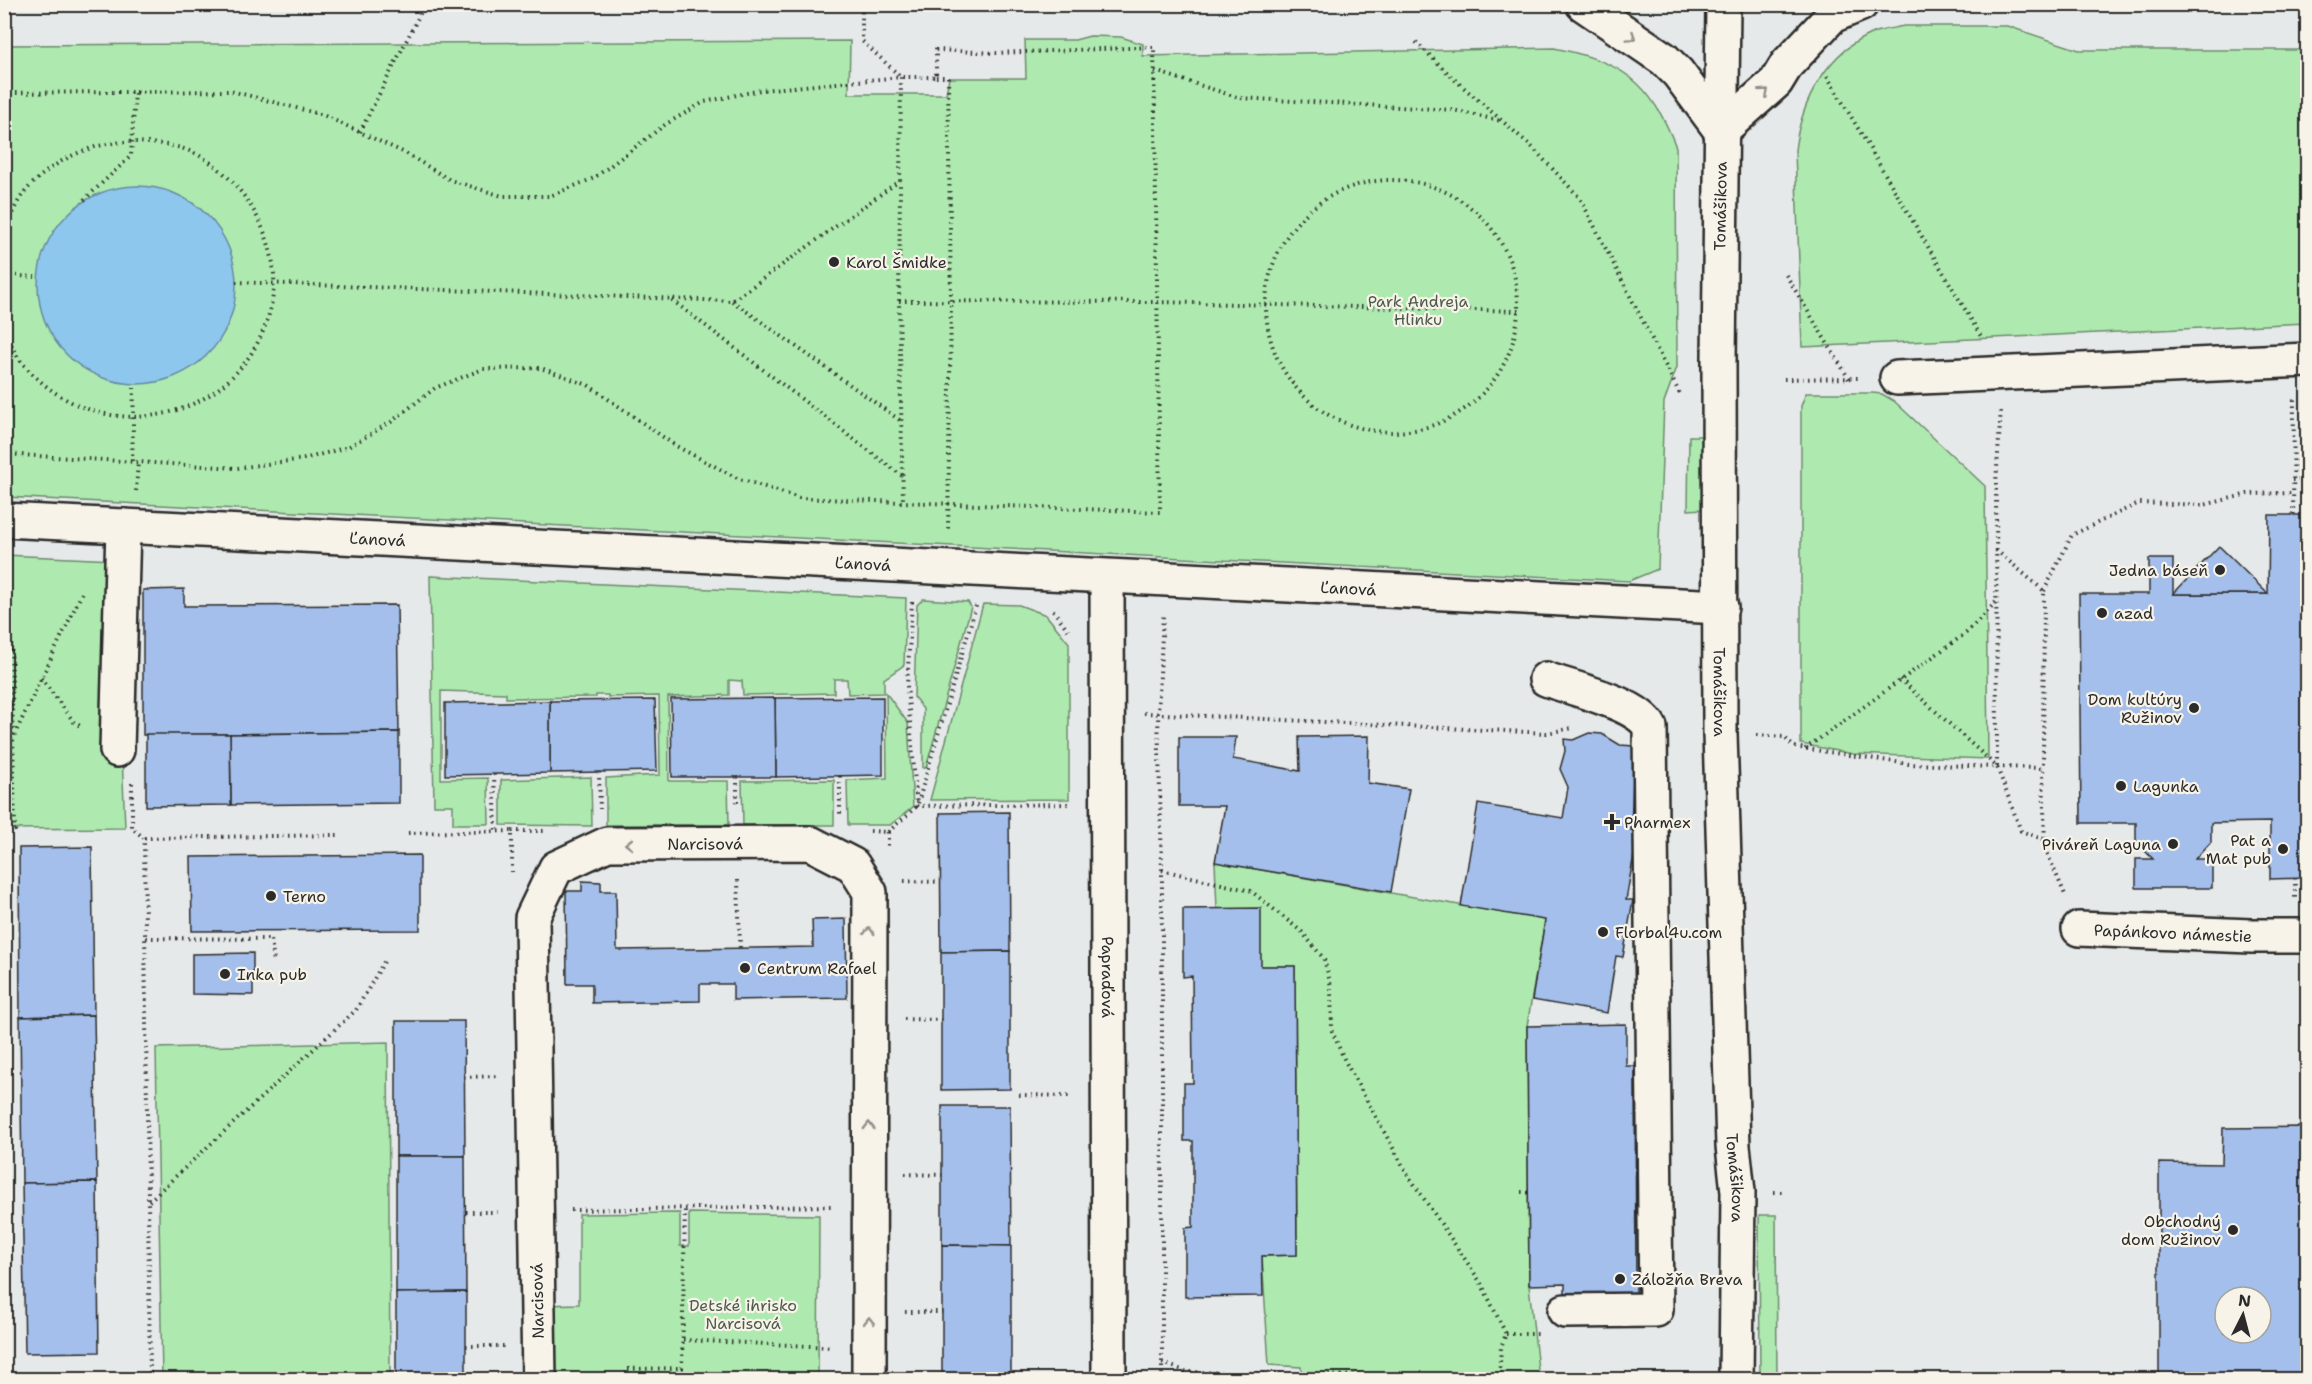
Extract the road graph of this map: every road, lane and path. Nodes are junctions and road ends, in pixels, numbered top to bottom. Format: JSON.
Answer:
{"nodes":[{"id":1,"x":425,"y":4,"type":"edge"},
{"id":2,"x":862,"y":4,"type":"edge"},
{"id":3,"x":1583,"y":4,"type":"edge"},
{"id":4,"x":1724,"y":4,"type":"edge"},
{"id":5,"x":1861,"y":4,"type":"edge"},
{"id":6,"x":1416,"y":42,"type":"dead end"},
{"id":7,"x":1154,"y":71,"type":"junction"},
{"id":8,"x":1826,"y":75,"type":"dead end"},
{"id":9,"x":901,"y":77,"type":"junction"},
{"id":10,"x":936,"y":77,"type":"junction"},
{"id":11,"x":135,"y":92,"type":"junction"},
{"id":12,"x":4,"y":93,"type":"edge"},
{"id":13,"x":1502,"y":121,"type":"junction"},
{"id":14,"x":360,"y":132,"type":"junction"},
{"id":15,"x":1721,"y":132,"type":"junction"},
{"id":16,"x":134,"y":142,"type":"junction"},
{"id":17,"x":900,"y":181,"type":"junction"},
{"id":18,"x":84,"y":200,"type":"dead end"},
{"id":19,"x":4,"y":228,"type":"edge"},
{"id":20,"x":4,"y":275,"type":"edge"},
{"id":21,"x":1786,"y":275,"type":"dead end"},
{"id":22,"x":35,"y":277,"type":"dead end"},
{"id":23,"x":236,"y":282,"type":"dead end"},
{"id":24,"x":274,"y":284,"type":"junction"},
{"id":25,"x":671,"y":298,"type":"junction"},
{"id":26,"x":732,"y":301,"type":"junction"},
{"id":27,"x":899,"y":301,"type":"junction"},
{"id":28,"x":951,"y":301,"type":"junction"},
{"id":29,"x":1157,"y":302,"type":"junction"},
{"id":30,"x":1265,"y":305,"type":"junction"},
{"id":31,"x":1520,"y":311,"type":"junction"},
{"id":32,"x":4,"y":327,"type":"edge"},
{"id":33,"x":2301,"y":360,"type":"edge"},
{"id":34,"x":2003,"y":374,"type":"junction"},
{"id":35,"x":1897,"y":378,"type":"joint"},
{"id":36,"x":1849,"y":379,"type":"junction"},
{"id":37,"x":1784,"y":380,"type":"dead end"},
{"id":38,"x":134,"y":387,"type":"dead end"},
{"id":39,"x":1687,"y":407,"type":"dead end"},
{"id":40,"x":134,"y":418,"type":"junction"},
{"id":41,"x":901,"y":421,"type":"junction"},
{"id":42,"x":4,"y":454,"type":"edge"},
{"id":43,"x":132,"y":461,"type":"junction"},
{"id":44,"x":903,"y":477,"type":"junction"},
{"id":45,"x":2292,"y":480,"type":"junction"},
{"id":46,"x":2307,"y":480,"type":"edge"},
{"id":47,"x":2292,"y":493,"type":"junction"},
{"id":48,"x":903,"y":503,"type":"junction"},
{"id":49,"x":948,"y":505,"type":"junction"},
{"id":50,"x":2293,"y":515,"type":"dead end"},
{"id":51,"x":4,"y":520,"type":"edge"},
{"id":52,"x":123,"y":526,"type":"junction"},
{"id":53,"x":1996,"y":550,"type":"junction"},
{"id":54,"x":946,"y":567,"type":"junction"},
{"id":55,"x":1107,"y":577,"type":"junction"},
{"id":56,"x":87,"y":582,"type":"dead end"},
{"id":57,"x":2044,"y":591,"type":"junction"},
{"id":58,"x":913,"y":592,"type":"dead end"},
{"id":59,"x":979,"y":595,"type":"dead end"},
{"id":60,"x":1996,"y":601,"type":"junction"},
{"id":61,"x":1044,"y":605,"type":"dead end"},
{"id":62,"x":1164,"y":605,"type":"dead end"},
{"id":63,"x":1721,"y":607,"type":"junction"},
{"id":64,"x":4,"y":621,"type":"edge"},
{"id":65,"x":1070,"y":634,"type":"dead end"},
{"id":66,"x":1546,"y":679,"type":"dead end"},
{"id":67,"x":1900,"y":679,"type":"junction"},
{"id":68,"x":1108,"y":712,"type":"junction"},
{"id":69,"x":1158,"y":714,"type":"junction"},
{"id":70,"x":1584,"y":726,"type":"dead end"},
{"id":71,"x":1720,"y":734,"type":"junction"},
{"id":72,"x":14,"y":737,"type":"junction"},
{"id":73,"x":1805,"y":749,"type":"junction"},
{"id":74,"x":117,"y":750,"type":"dead end"},
{"id":75,"x":4,"y":758,"type":"edge"},
{"id":76,"x":1997,"y":767,"type":"junction"},
{"id":77,"x":2043,"y":768,"type":"junction"},
{"id":78,"x":599,"y":772,"type":"dead end"},
{"id":79,"x":494,"y":774,"type":"dead end"},
{"id":80,"x":840,"y":776,"type":"dead end"},
{"id":81,"x":132,"y":781,"type":"dead end"},
{"id":82,"x":1077,"y":804,"type":"dead end"},
{"id":83,"x":917,"y":806,"type":"junction"},
{"id":84,"x":600,"y":819,"type":"dead end"},
{"id":85,"x":840,"y":820,"type":"dead end"},
{"id":86,"x":4,"y":831,"type":"edge"},
{"id":87,"x":496,"y":831,"type":"dead end"},
{"id":88,"x":512,"y":831,"type":"dead end"},
{"id":89,"x":547,"y":831,"type":"dead end"},
{"id":90,"x":864,"y":831,"type":"dead end"},
{"id":91,"x":888,"y":832,"type":"junction"},
{"id":92,"x":338,"y":835,"type":"dead end"},
{"id":93,"x":144,"y":838,"type":"junction"},
{"id":94,"x":2045,"y":840,"type":"junction"},
{"id":95,"x":737,"y":843,"type":"junction"},
{"id":96,"x":888,"y":851,"type":"dead end"},
{"id":97,"x":1162,"y":870,"type":"junction"},
{"id":98,"x":899,"y":881,"type":"dead end"},
{"id":99,"x":941,"y":882,"type":"dead end"},
{"id":100,"x":2079,"y":928,"type":"joint"},
{"id":101,"x":2307,"y":936,"type":"edge"},
{"id":102,"x":146,"y":938,"type":"junction"},
{"id":103,"x":740,"y":949,"type":"dead end"},
{"id":104,"x":385,"y":960,"type":"dead end"},
{"id":105,"x":274,"y":962,"type":"dead end"},
{"id":106,"x":899,"y":1019,"type":"dead end"},
{"id":107,"x":941,"y":1020,"type":"dead end"},
{"id":108,"x":504,"y":1076,"type":"dead end"},
{"id":109,"x":464,"y":1077,"type":"dead end"},
{"id":110,"x":1019,"y":1095,"type":"dead end"},
{"id":111,"x":1078,"y":1096,"type":"dead end"},
{"id":112,"x":900,"y":1174,"type":"dead end"},
{"id":113,"x":942,"y":1175,"type":"dead end"},
{"id":114,"x":1521,"y":1192,"type":"dead end"},
{"id":115,"x":1528,"y":1192,"type":"dead end"},
{"id":116,"x":148,"y":1201,"type":"junction"},
{"id":117,"x":869,"y":1205,"type":"junction"},
{"id":118,"x":685,"y":1208,"type":"junction"},
{"id":119,"x":535,"y":1211,"type":"junction"},
{"id":120,"x":466,"y":1212,"type":"dead end"},
{"id":121,"x":1565,"y":1311,"type":"dead end"},
{"id":122,"x":900,"y":1312,"type":"dead end"},
{"id":123,"x":942,"y":1312,"type":"dead end"},
{"id":124,"x":682,"y":1340,"type":"junction"},
{"id":125,"x":466,"y":1346,"type":"dead end"},
{"id":126,"x":506,"y":1347,"type":"dead end"},
{"id":127,"x":1162,"y":1363,"type":"junction"},
{"id":128,"x":869,"y":1364,"type":"edge"},
{"id":129,"x":1499,"y":1379,"type":"edge"},
{"id":130,"x":150,"y":1380,"type":"edge"},
{"id":131,"x":539,"y":1380,"type":"edge"},
{"id":132,"x":627,"y":1380,"type":"edge"},
{"id":133,"x":1109,"y":1380,"type":"edge"},
{"id":134,"x":1162,"y":1380,"type":"edge"},
{"id":135,"x":1736,"y":1380,"type":"edge"}],
"edges":[{"from":1,"to":14,"type":"path"},
{"from":2,"to":9,"type":"path"},
{"from":3,"to":15,"type":"street","one_way":true},
{"from":4,"to":15,"type":"street","name":"Tomášikova"},
{"from":15,"to":5,"type":"street","one_way":true},
{"from":6,"to":13,"type":"path"},
{"from":7,"to":10,"type":"path"},
{"from":7,"to":13,"type":"path"},
{"from":7,"to":29,"type":"path"},
{"from":8,"to":34,"type":"path"},
{"from":9,"to":10,"type":"path"},
{"from":9,"to":14,"type":"path"},
{"from":9,"to":17,"type":"path"},
{"from":10,"to":28,"type":"path"},
{"from":11,"to":12,"type":"path"},
{"from":11,"to":14,"type":"path"},
{"from":11,"to":16,"type":"path"},
{"from":13,"to":39,"type":"path"},
{"from":15,"to":63,"type":"street","name":"Tomášikova"},
{"from":16,"to":18,"type":"path"},
{"from":16,"to":19,"type":"path"},
{"from":16,"to":24,"type":"path"},
{"from":17,"to":26,"type":"path"},
{"from":17,"to":27,"type":"path"},
{"from":20,"to":22,"type":"path"},
{"from":21,"to":36,"type":"path"},
{"from":23,"to":24,"type":"path"},
{"from":24,"to":25,"type":"path"},
{"from":24,"to":40,"type":"path"},
{"from":25,"to":26,"type":"path"},
{"from":25,"to":44,"type":"path"},
{"from":26,"to":41,"type":"path"},
{"from":27,"to":28,"type":"path"},
{"from":27,"to":41,"type":"path"},
{"from":28,"to":29,"type":"path"},
{"from":28,"to":49,"type":"path"},
{"from":29,"to":30,"type":"path"},
{"from":29,"to":49,"type":"path"},
{"from":30,"to":31,"type":"path"},
{"from":30,"to":31,"type":"path"},
{"from":30,"to":31,"type":"path"},
{"from":32,"to":40,"type":"path"},
{"from":33,"to":34,"type":"street"},
{"from":33,"to":45,"type":"path"},
{"from":34,"to":35,"type":"street"},
{"from":34,"to":53,"type":"path"},
{"from":35,"to":36,"type":"path"},
{"from":36,"to":37,"type":"path"},
{"from":38,"to":40,"type":"path"},
{"from":40,"to":43,"type":"path"},
{"from":41,"to":44,"type":"path"},
{"from":42,"to":43,"type":"path"},
{"from":43,"to":48,"type":"path"},
{"from":44,"to":48,"type":"path"},
{"from":45,"to":46,"type":"path"},
{"from":45,"to":47,"type":"path"},
{"from":47,"to":50,"type":"path"},
{"from":47,"to":57,"type":"path"},
{"from":48,"to":49,"type":"path"},
{"from":49,"to":54,"type":"path"},
{"from":51,"to":52,"type":"street","name":"Ľanová"},
{"from":52,"to":54,"type":"street","name":"Ľanová"},
{"from":52,"to":74,"type":"street"},
{"from":53,"to":57,"type":"path"},
{"from":53,"to":60,"type":"path"},
{"from":54,"to":55,"type":"street","name":"Ľanová"},
{"from":55,"to":63,"type":"street","name":"Ľanová"},
{"from":55,"to":68,"type":"street","name":"Papraďová"},
{"from":56,"to":72,"type":"path"},
{"from":57,"to":77,"type":"path","name":"Papánkovo námestie"},
{"from":58,"to":83,"type":"path"},
{"from":59,"to":83,"type":"path"},
{"from":60,"to":67,"type":"path"},
{"from":60,"to":76,"type":"path"},
{"from":61,"to":65,"type":"path"},
{"from":62,"to":69,"type":"path"},
{"from":63,"to":71,"type":"street","name":"Tomášikova"},
{"from":64,"to":72,"type":"path"},
{"from":66,"to":121,"type":"street"},
{"from":67,"to":73,"type":"path"},
{"from":67,"to":76,"type":"path"},
{"from":68,"to":69,"type":"path"},
{"from":68,"to":133,"type":"street","name":"Papraďová"},
{"from":69,"to":70,"type":"path"},
{"from":69,"to":97,"type":"path"},
{"from":71,"to":73,"type":"path"},
{"from":71,"to":135,"type":"street","name":"Tomášikova"},
{"from":72,"to":75,"type":"path"},
{"from":72,"to":86,"type":"path"},
{"from":73,"to":76,"type":"path"},
{"from":76,"to":77,"type":"path"},
{"from":76,"to":94,"type":"path"},
{"from":77,"to":94,"type":"path","name":"Papánkovo námestie"},
{"from":78,"to":84,"type":"path"},
{"from":79,"to":87,"type":"path"},
{"from":80,"to":85,"type":"path"},
{"from":81,"to":93,"type":"path"},
{"from":82,"to":83,"type":"path"},
{"from":83,"to":91,"type":"path"},
{"from":88,"to":89,"type":"path"},
{"from":90,"to":91,"type":"path"},
{"from":91,"to":96,"type":"path"},
{"from":92,"to":93,"type":"path"},
{"from":93,"to":102,"type":"path"},
{"from":94,"to":100,"type":"path","name":"Papánkovo námestie"},
{"from":95,"to":103,"type":"path"},
{"from":117,"to":95,"type":"street","name":"Narcisová","one_way":true},
{"from":95,"to":119,"type":"street","name":"Narcisová","one_way":true},
{"from":97,"to":127,"type":"path"},
{"from":97,"to":129,"type":"path"},
{"from":98,"to":99,"type":"path"},
{"from":100,"to":101,"type":"street","name":"Papánkovo námestie"},
{"from":102,"to":105,"type":"path"},
{"from":102,"to":116,"type":"path"},
{"from":104,"to":116,"type":"path"},
{"from":106,"to":107,"type":"path"},
{"from":108,"to":109,"type":"path"},
{"from":110,"to":111,"type":"path"},
{"from":112,"to":113,"type":"path"},
{"from":114,"to":115,"type":"path"},
{"from":116,"to":130,"type":"path"},
{"from":117,"to":118,"type":"path"},
{"from":128,"to":117,"type":"street","name":"Narcisová","one_way":true},
{"from":118,"to":119,"type":"path"},
{"from":118,"to":124,"type":"path"},
{"from":119,"to":120,"type":"path"},
{"from":119,"to":131,"type":"street","name":"Narcisová"},
{"from":122,"to":123,"type":"path"},
{"from":124,"to":128,"type":"path"},
{"from":124,"to":132,"type":"path"},
{"from":125,"to":126,"type":"path"},
{"from":127,"to":129,"type":"path"},
{"from":127,"to":134,"type":"path"}]}
